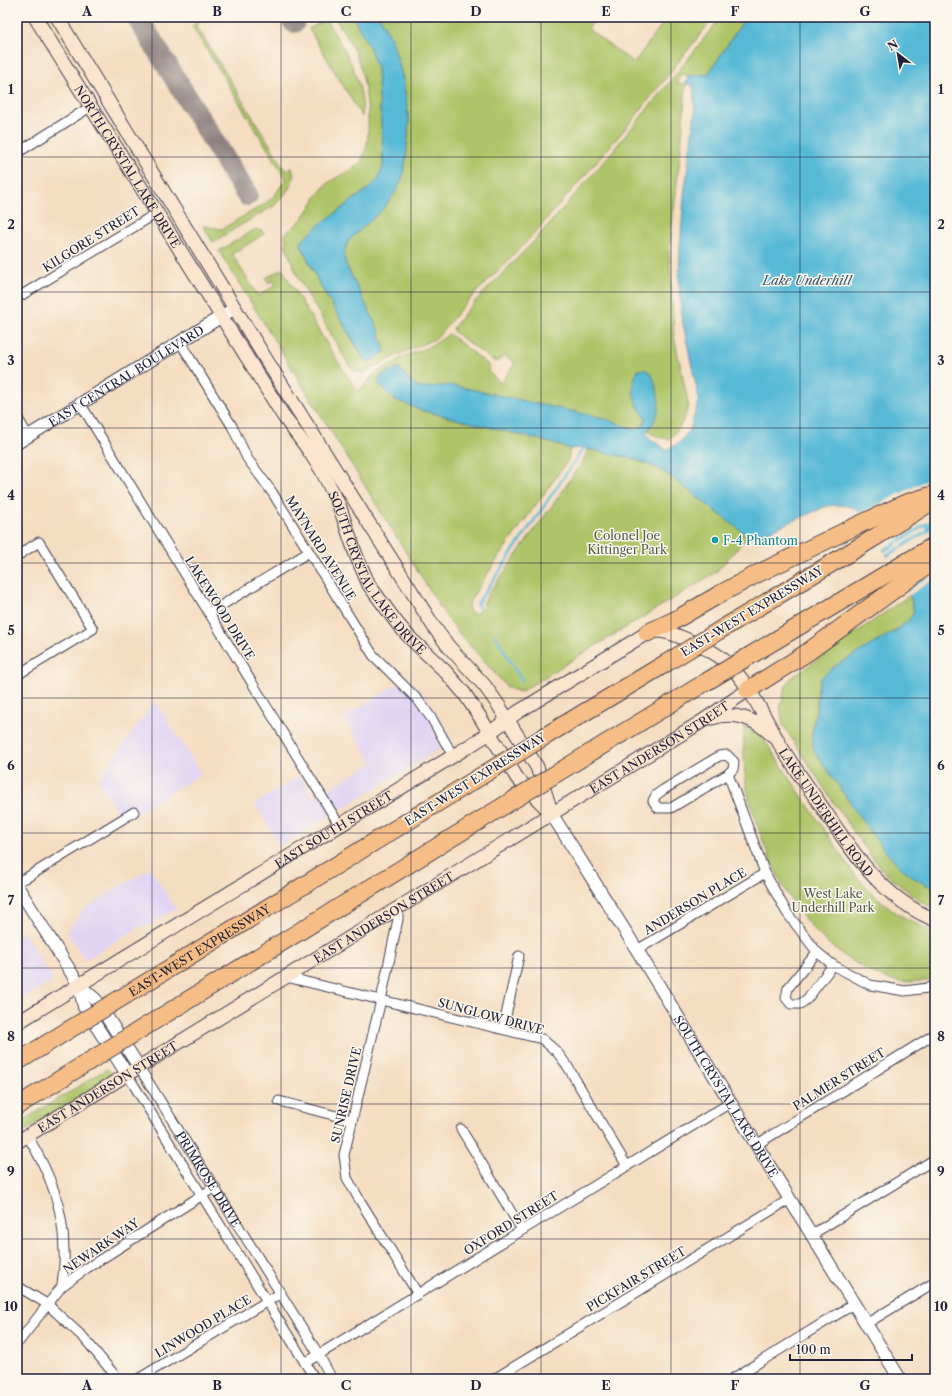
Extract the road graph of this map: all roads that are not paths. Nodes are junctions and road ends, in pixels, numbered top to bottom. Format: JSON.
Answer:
{"nodes":[{"id":1,"x":35,"y":17,"type":"edge"},
{"id":2,"x":57,"y":17,"type":"edge"},
{"id":3,"x":90,"y":107,"type":"junction"},
{"id":4,"x":17,"y":153,"type":"edge"},
{"id":5,"x":157,"y":212,"type":"junction"},
{"id":6,"x":17,"y":298,"type":"edge"},
{"id":7,"x":235,"y":308,"type":"junction"},
{"id":8,"x":222,"y":316,"type":"junction"},
{"id":9,"x":180,"y":342,"type":"junction"},
{"id":10,"x":80,"y":403,"type":"junction"},
{"id":11,"x":17,"y":417,"type":"edge"},
{"id":12,"x":28,"y":436,"type":"junction"},
{"id":13,"x":17,"y":443,"type":"edge"},
{"id":14,"x":935,"y":494,"type":"edge"},
{"id":15,"x":935,"y":500,"type":"edge"},
{"id":16,"x":935,"y":545,"type":"edge"},
{"id":17,"x":309,"y":552,"type":"junction"},
{"id":18,"x":17,"y":556,"type":"edge"},
{"id":19,"x":935,"y":560,"type":"edge"},
{"id":20,"x":209,"y":613,"type":"junction"},
{"id":21,"x":647,"y":633,"type":"junction"},
{"id":22,"x":17,"y":676,"type":"edge"},
{"id":23,"x":748,"y":690,"type":"junction"},
{"id":24,"x":507,"y":719,"type":"junction"},
{"id":25,"x":701,"y":722,"type":"junction"},
{"id":26,"x":489,"y":733,"type":"junction"},
{"id":27,"x":778,"y":742,"type":"junction"},
{"id":28,"x":453,"y":756,"type":"junction"},
{"id":29,"x":728,"y":774,"type":"junction"},
{"id":30,"x":134,"y":812,"type":"dead end"},
{"id":31,"x":551,"y":813,"type":"junction"},
{"id":32,"x":340,"y":826,"type":"junction"},
{"id":33,"x":766,"y":873,"type":"junction"},
{"id":34,"x":17,"y":881,"type":"edge"},
{"id":35,"x":17,"y":886,"type":"edge"},
{"id":36,"x":398,"y":908,"type":"junction"},
{"id":37,"x":935,"y":920,"type":"edge"},
{"id":38,"x":637,"y":950,"type":"junction"},
{"id":39,"x":817,"y":952,"type":"junction"},
{"id":40,"x":519,"y":956,"type":"dead end"},
{"id":41,"x":833,"y":965,"type":"junction"},
{"id":42,"x":286,"y":977,"type":"junction"},
{"id":43,"x":78,"y":985,"type":"junction"},
{"id":44,"x":935,"y":987,"type":"edge"},
{"id":45,"x":381,"y":1000,"type":"junction"},
{"id":46,"x":17,"y":1023,"type":"edge"},
{"id":47,"x":503,"y":1030,"type":"junction"},
{"id":48,"x":935,"y":1034,"type":"edge"},
{"id":49,"x":17,"y":1062,"type":"edge"},
{"id":50,"x":139,"y":1066,"type":"junction"},
{"id":51,"x":127,"y":1074,"type":"junction"},
{"id":52,"x":279,"y":1101,"type":"dead end"},
{"id":53,"x":730,"y":1103,"type":"junction"},
{"id":54,"x":17,"y":1106,"type":"edge"},
{"id":55,"x":352,"y":1120,"type":"junction"},
{"id":56,"x":461,"y":1129,"type":"dead end"},
{"id":57,"x":22,"y":1138,"type":"edge"},
{"id":58,"x":756,"y":1144,"type":"junction"},
{"id":59,"x":935,"y":1159,"type":"edge"},
{"id":60,"x":627,"y":1166,"type":"junction"},
{"id":61,"x":215,"y":1187,"type":"junction"},
{"id":62,"x":202,"y":1195,"type":"junction"},
{"id":63,"x":790,"y":1199,"type":"junction"},
{"id":64,"x":522,"y":1230,"type":"junction"},
{"id":65,"x":811,"y":1235,"type":"junction"},
{"id":66,"x":935,"y":1282,"type":"edge"},
{"id":67,"x":17,"y":1286,"type":"edge"},
{"id":68,"x":62,"y":1286,"type":"junction"},
{"id":69,"x":280,"y":1293,"type":"junction"},
{"id":70,"x":418,"y":1294,"type":"junction"},
{"id":71,"x":267,"y":1301,"type":"junction"},
{"id":72,"x":48,"y":1304,"type":"junction"},
{"id":73,"x":854,"y":1304,"type":"junction"},
{"id":74,"x":866,"y":1324,"type":"junction"},
{"id":75,"x":17,"y":1344,"type":"edge"},
{"id":76,"x":319,"y":1355,"type":"junction"},
{"id":77,"x":305,"y":1363,"type":"junction"},
{"id":78,"x":118,"y":1379,"type":"edge"},
{"id":79,"x":138,"y":1379,"type":"edge"},
{"id":80,"x":315,"y":1379,"type":"edge"},
{"id":81,"x":332,"y":1379,"type":"edge"},
{"id":82,"x":494,"y":1379,"type":"edge"},
{"id":83,"x":732,"y":1379,"type":"edge"},
{"id":84,"x":900,"y":1379,"type":"edge"}],
"edges":[{"from":1,"to":3,"type":"main road","name":"NORTH CRYSTAL LAKE DRIVE"},
{"from":2,"to":7,"type":"main road","name":"NORTH CRYSTAL LAKE DRIVE"},
{"from":3,"to":4,"type":"street"},
{"from":3,"to":5,"type":"main road","name":"NORTH CRYSTAL LAKE DRIVE"},
{"from":5,"to":6,"type":"street","name":"KILGORE STREET"},
{"from":5,"to":8,"type":"main road","name":"NORTH CRYSTAL LAKE DRIVE"},
{"from":7,"to":8,"type":"street","name":"EAST CENTRAL BOULEVARD"},
{"from":7,"to":24,"type":"main road","name":"SOUTH CRYSTAL LAKE DRIVE"},
{"from":8,"to":9,"type":"street","name":"EAST CENTRAL BOULEVARD"},
{"from":8,"to":26,"type":"main road","name":"SOUTH CRYSTAL LAKE DRIVE"},
{"from":9,"to":10,"type":"street","name":"EAST CENTRAL BOULEVARD"},
{"from":9,"to":17,"type":"street","name":"MAYNARD AVENUE"},
{"from":10,"to":12,"type":"street","name":"EAST CENTRAL BOULEVARD"},
{"from":10,"to":20,"type":"street","name":"LAKEWOOD DRIVE"},
{"from":11,"to":12,"type":"street"},
{"from":12,"to":13,"type":"street","name":"EAST CENTRAL BOULEVARD"},
{"from":14,"to":21,"type":"highway"},
{"from":15,"to":49,"type":"highway","name":"EAST-WEST EXPRESSWAY","bridge":true},
{"from":16,"to":54,"type":"highway","bridge":true},
{"from":17,"to":20,"type":"street"},
{"from":17,"to":28,"type":"street","name":"MAYNARD AVENUE"},
{"from":18,"to":22,"type":"street"},
{"from":19,"to":23,"type":"highway"},
{"from":20,"to":32,"type":"street","name":"LAKEWOOD DRIVE"},
{"from":21,"to":23,"type":"main road","name":"LAKE UNDERHILL ROAD"},
{"from":21,"to":24,"type":"main road","name":"EAST SOUTH STREET"},
{"from":23,"to":25,"type":"main road","name":"EAST ANDERSON STREET"},
{"from":23,"to":27,"type":"main road","name":"LAKE UNDERHILL ROAD"},
{"from":24,"to":26,"type":"main road","name":"EAST SOUTH STREET"},
{"from":24,"to":31,"type":"main road","name":"SOUTH CRYSTAL LAKE DRIVE"},
{"from":25,"to":27,"type":"main road","name":"LAKE UNDERHILL ROAD"},
{"from":25,"to":31,"type":"main road","name":"EAST ANDERSON STREET"},
{"from":26,"to":28,"type":"main road","name":"EAST SOUTH STREET"},
{"from":26,"to":31,"type":"main road","name":"SOUTH CRYSTAL LAKE DRIVE"},
{"from":27,"to":37,"type":"main road","name":"LAKE UNDERHILL ROAD"},
{"from":28,"to":32,"type":"main road","name":"EAST SOUTH STREET"},
{"from":29,"to":29,"type":"street"},
{"from":29,"to":33,"type":"street"},
{"from":30,"to":34,"type":"street"},
{"from":31,"to":36,"type":"main road","name":"EAST ANDERSON STREET"},
{"from":31,"to":38,"type":"street","name":"SOUTH CRYSTAL LAKE DRIVE"},
{"from":32,"to":43,"type":"main road","name":"EAST SOUTH STREET"},
{"from":33,"to":38,"type":"street","name":"ANDERSON PLACE"},
{"from":33,"to":39,"type":"street"},
{"from":35,"to":43,"type":"street","name":"PRIMROSE DRIVE"},
{"from":36,"to":42,"type":"main road","name":"EAST ANDERSON STREET"},
{"from":36,"to":45,"type":"street","name":"SUNRISE DRIVE"},
{"from":38,"to":53,"type":"street","name":"SOUTH CRYSTAL LAKE DRIVE"},
{"from":39,"to":41,"type":"street"},
{"from":39,"to":41,"type":"street"},
{"from":40,"to":47,"type":"street"},
{"from":41,"to":44,"type":"street"},
{"from":42,"to":45,"type":"street","name":"SUNGLOW DRIVE"},
{"from":42,"to":50,"type":"main road","name":"EAST ANDERSON STREET"},
{"from":43,"to":46,"type":"main road","name":"EAST SOUTH STREET"},
{"from":43,"to":50,"type":"street","name":"PRIMROSE DRIVE"},
{"from":43,"to":51,"type":"street","name":"PRIMROSE DRIVE"},
{"from":45,"to":47,"type":"street","name":"SUNGLOW DRIVE"},
{"from":45,"to":55,"type":"street","name":"SUNRISE DRIVE"},
{"from":47,"to":60,"type":"street","name":"SUNGLOW DRIVE"},
{"from":48,"to":58,"type":"street","name":"PALMER STREET"},
{"from":50,"to":51,"type":"main road","name":"EAST ANDERSON STREET"},
{"from":50,"to":61,"type":"street","name":"PRIMROSE DRIVE"},
{"from":51,"to":57,"type":"main road","name":"EAST ANDERSON STREET"},
{"from":51,"to":62,"type":"street","name":"PRIMROSE DRIVE"},
{"from":52,"to":55,"type":"street"},
{"from":53,"to":58,"type":"street","name":"SOUTH CRYSTAL LAKE DRIVE"},
{"from":53,"to":60,"type":"street","name":"OXFORD STREET"},
{"from":55,"to":70,"type":"street","name":"SUNRISE DRIVE"},
{"from":56,"to":64,"type":"street"},
{"from":57,"to":68,"type":"street"},
{"from":58,"to":63,"type":"street","name":"SOUTH CRYSTAL LAKE DRIVE"},
{"from":59,"to":65,"type":"street"},
{"from":60,"to":64,"type":"street","name":"OXFORD STREET"},
{"from":61,"to":62,"type":"street","name":"NEWARK WAY"},
{"from":61,"to":69,"type":"street","name":"PRIMROSE DRIVE"},
{"from":62,"to":68,"type":"street","name":"NEWARK WAY"},
{"from":62,"to":71,"type":"street","name":"PRIMROSE DRIVE"},
{"from":63,"to":65,"type":"street","name":"SOUTH CRYSTAL LAKE DRIVE"},
{"from":63,"to":82,"type":"street","name":"PICKFAIR STREET"},
{"from":64,"to":70,"type":"street","name":"OXFORD STREET"},
{"from":65,"to":73,"type":"street","name":"SOUTH CRYSTAL LAKE DRIVE"},
{"from":66,"to":74,"type":"street"},
{"from":67,"to":72,"type":"street"},
{"from":68,"to":72,"type":"street","name":"NEWARK WAY"},
{"from":69,"to":71,"type":"street","name":"LINWOOD PLACE"},
{"from":69,"to":76,"type":"street","name":"PRIMROSE DRIVE"},
{"from":70,"to":76,"type":"street","name":"OXFORD STREET"},
{"from":71,"to":77,"type":"street","name":"PRIMROSE DRIVE"},
{"from":71,"to":79,"type":"street","name":"LINWOOD PLACE"},
{"from":72,"to":75,"type":"street","name":"NEWARK WAY"},
{"from":72,"to":78,"type":"street"},
{"from":73,"to":74,"type":"street","name":"SOUTH CRYSTAL LAKE DRIVE"},
{"from":73,"to":83,"type":"street"},
{"from":74,"to":84,"type":"street","name":"SOUTH CRYSTAL LAKE DRIVE"},
{"from":76,"to":77,"type":"street","name":"OXFORD STREET"},
{"from":76,"to":81,"type":"street","name":"PRIMROSE DRIVE"},
{"from":77,"to":80,"type":"street","name":"PRIMROSE DRIVE"}]}
